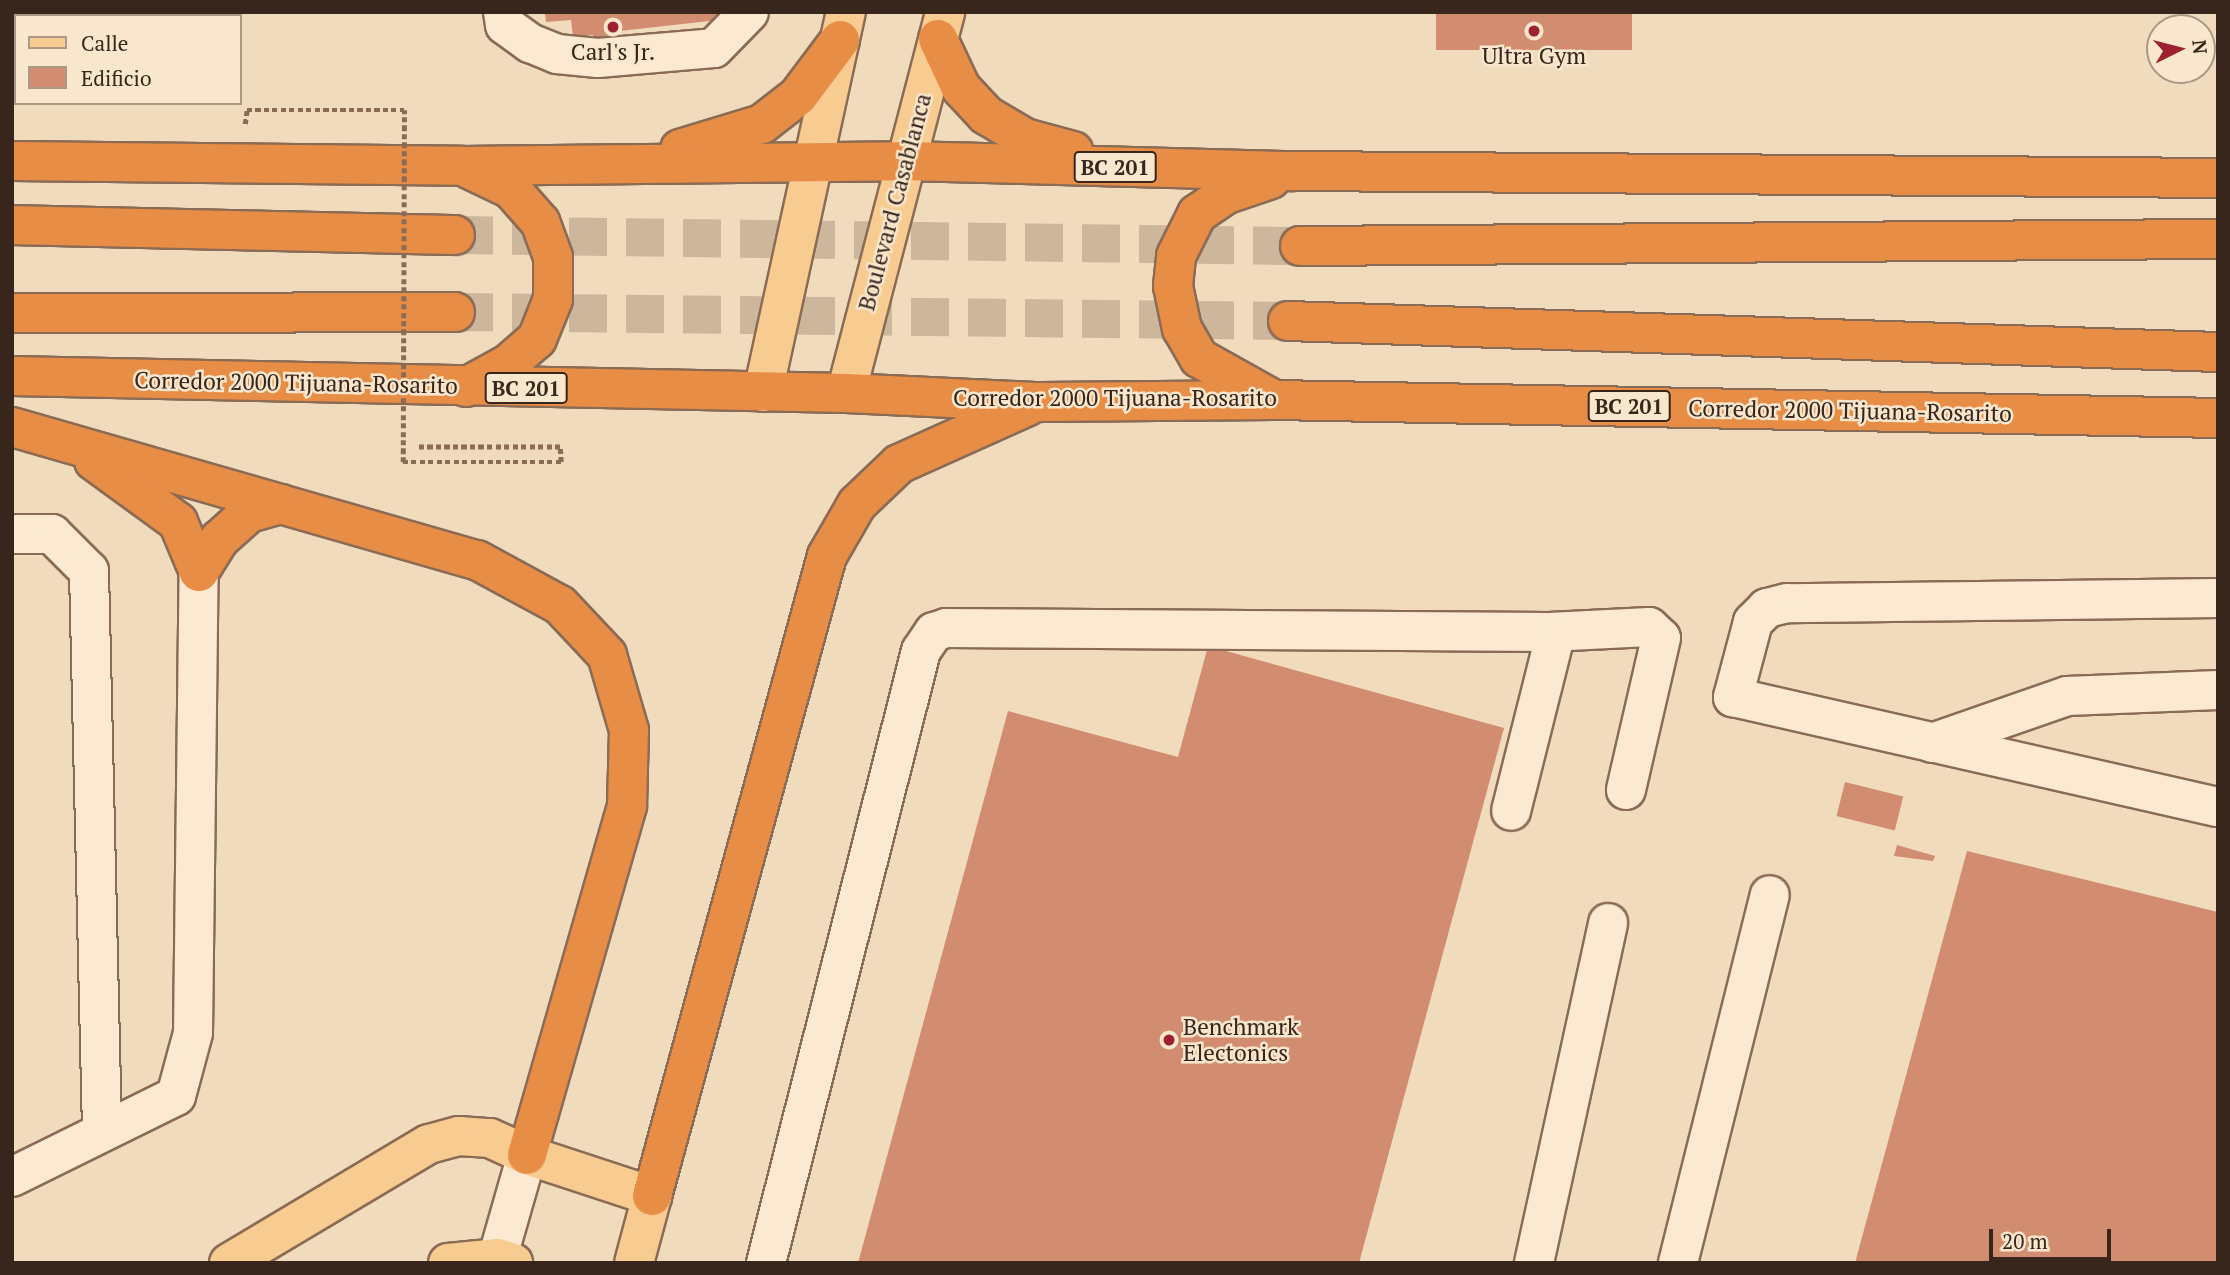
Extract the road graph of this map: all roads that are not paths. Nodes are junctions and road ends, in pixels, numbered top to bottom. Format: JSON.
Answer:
{"nodes":[{"id":1,"x":503,"y":12,"type":"edge"},
{"id":2,"x":749,"y":12,"type":"edge"},
{"id":3,"x":843,"y":26,"type":"edge"},
{"id":4,"x":942,"y":26,"type":"edge"},
{"id":5,"x":12,"y":161,"type":"edge"},
{"id":6,"x":905,"y":161,"type":"junction"},
{"id":7,"x":813,"y":162,"type":"junction"},
{"id":8,"x":619,"y":163,"type":"junction"},
{"id":9,"x":463,"y":166,"type":"junction"},
{"id":10,"x":1132,"y":168,"type":"junction"},
{"id":11,"x":1293,"y":171,"type":"junction"},
{"id":12,"x":2218,"y":178,"type":"edge"},
{"id":13,"x":12,"y":226,"type":"edge"},
{"id":14,"x":455,"y":235,"type":"tunnel mouth"},
{"id":15,"x":2218,"y":239,"type":"edge"},
{"id":16,"x":1300,"y":246,"type":"tunnel mouth"},
{"id":17,"x":455,"y":312,"type":"tunnel mouth"},
{"id":18,"x":12,"y":313,"type":"edge"},
{"id":19,"x":1288,"y":321,"type":"tunnel mouth"},
{"id":20,"x":2218,"y":352,"type":"edge"},
{"id":21,"x":12,"y":376,"type":"edge"},
{"id":22,"x":466,"y":387,"type":"junction"},
{"id":23,"x":763,"y":392,"type":"junction"},
{"id":24,"x":846,"y":393,"type":"junction"},
{"id":25,"x":1273,"y":400,"type":"junction"},
{"id":26,"x":1040,"y":402,"type":"junction"},
{"id":27,"x":2218,"y":418,"type":"edge"},
{"id":28,"x":12,"y":427,"type":"edge"},
{"id":29,"x":69,"y":443,"type":"junction"},
{"id":30,"x":281,"y":504,"type":"junction"},
{"id":31,"x":12,"y":534,"type":"edge"},
{"id":32,"x":199,"y":572,"type":"junction"},
{"id":33,"x":2218,"y":598,"type":"edge"},
{"id":34,"x":1549,"y":632,"type":"junction"},
{"id":35,"x":2218,"y":690,"type":"edge"},
{"id":36,"x":1932,"y":743,"type":"junction"},
{"id":37,"x":1626,"y":790,"type":"dead end"},
{"id":38,"x":2218,"y":807,"type":"edge"},
{"id":39,"x":1511,"y":811,"type":"dead end"},
{"id":40,"x":1770,"y":895,"type":"dead end"},
{"id":41,"x":1608,"y":923,"type":"dead end"},
{"id":42,"x":102,"y":1131,"type":"junction"},
{"id":43,"x":527,"y":1155,"type":"junction"},
{"id":44,"x":12,"y":1177,"type":"edge"},
{"id":45,"x":652,"y":1196,"type":"junction"},
{"id":46,"x":502,"y":1261,"type":"edge"},
{"id":47,"x":229,"y":1263,"type":"edge"},
{"id":48,"x":448,"y":1263,"type":"edge"},
{"id":49,"x":634,"y":1263,"type":"edge"},
{"id":50,"x":766,"y":1263,"type":"edge"},
{"id":51,"x":1534,"y":1263,"type":"edge"},
{"id":52,"x":1678,"y":1263,"type":"edge"}],
"edges":[{"from":1,"to":2,"type":"street"},
{"from":3,"to":7,"type":"main road"},
{"from":3,"to":8,"type":"highway"},
{"from":4,"to":6,"type":"main road","name":"Boulevard Casablanca"},
{"from":4,"to":10,"type":"highway"},
{"from":5,"to":9,"type":"highway","number":"BC 201"},
{"from":6,"to":7,"type":"highway","number":"BC 201"},
{"from":6,"to":10,"type":"highway","number":"BC 201"},
{"from":6,"to":24,"type":"main road","name":"Boulevard Casablanca"},
{"from":7,"to":8,"type":"highway","number":"BC 201"},
{"from":7,"to":23,"type":"main road"},
{"from":8,"to":9,"type":"highway","number":"BC 201"},
{"from":9,"to":22,"type":"highway"},
{"from":10,"to":11,"type":"highway","number":"BC 201"},
{"from":11,"to":12,"type":"highway","number":"BC 201"},
{"from":11,"to":25,"type":"highway"},
{"from":13,"to":14,"type":"highway"},
{"from":15,"to":16,"type":"highway"},
{"from":17,"to":18,"type":"highway"},
{"from":19,"to":20,"type":"highway"},
{"from":21,"to":22,"type":"highway","name":"Corredor 2000 Tijuana-Rosarito","number":"BC 201"},
{"from":22,"to":23,"type":"highway","name":"Corredor 2000 Tijuana-Rosarito","number":"BC 201"},
{"from":23,"to":24,"type":"highway","name":"Corredor 2000 Tijuana-Rosarito","number":"BC 201"},
{"from":24,"to":26,"type":"highway","name":"Corredor 2000 Tijuana-Rosarito","number":"BC 201"},
{"from":25,"to":26,"type":"highway","name":"Corredor 2000 Tijuana-Rosarito","number":"BC 201"},
{"from":25,"to":27,"type":"highway","name":"Corredor 2000 Tijuana-Rosarito","number":"BC 201"},
{"from":26,"to":45,"type":"highway"},
{"from":28,"to":29,"type":"highway"},
{"from":29,"to":30,"type":"highway"},
{"from":29,"to":32,"type":"highway"},
{"from":30,"to":32,"type":"highway"},
{"from":30,"to":43,"type":"highway"},
{"from":31,"to":42,"type":"street"},
{"from":32,"to":42,"type":"street"},
{"from":33,"to":36,"type":"street"},
{"from":34,"to":37,"type":"street"},
{"from":34,"to":39,"type":"street"},
{"from":34,"to":50,"type":"street"},
{"from":35,"to":36,"type":"street"},
{"from":36,"to":38,"type":"street"},
{"from":40,"to":52,"type":"street"},
{"from":41,"to":51,"type":"street"},
{"from":42,"to":44,"type":"street"},
{"from":43,"to":45,"type":"main road"},
{"from":43,"to":46,"type":"street"},
{"from":43,"to":47,"type":"main road"},
{"from":45,"to":49,"type":"main road"},
{"from":46,"to":48,"type":"main road"}]}
